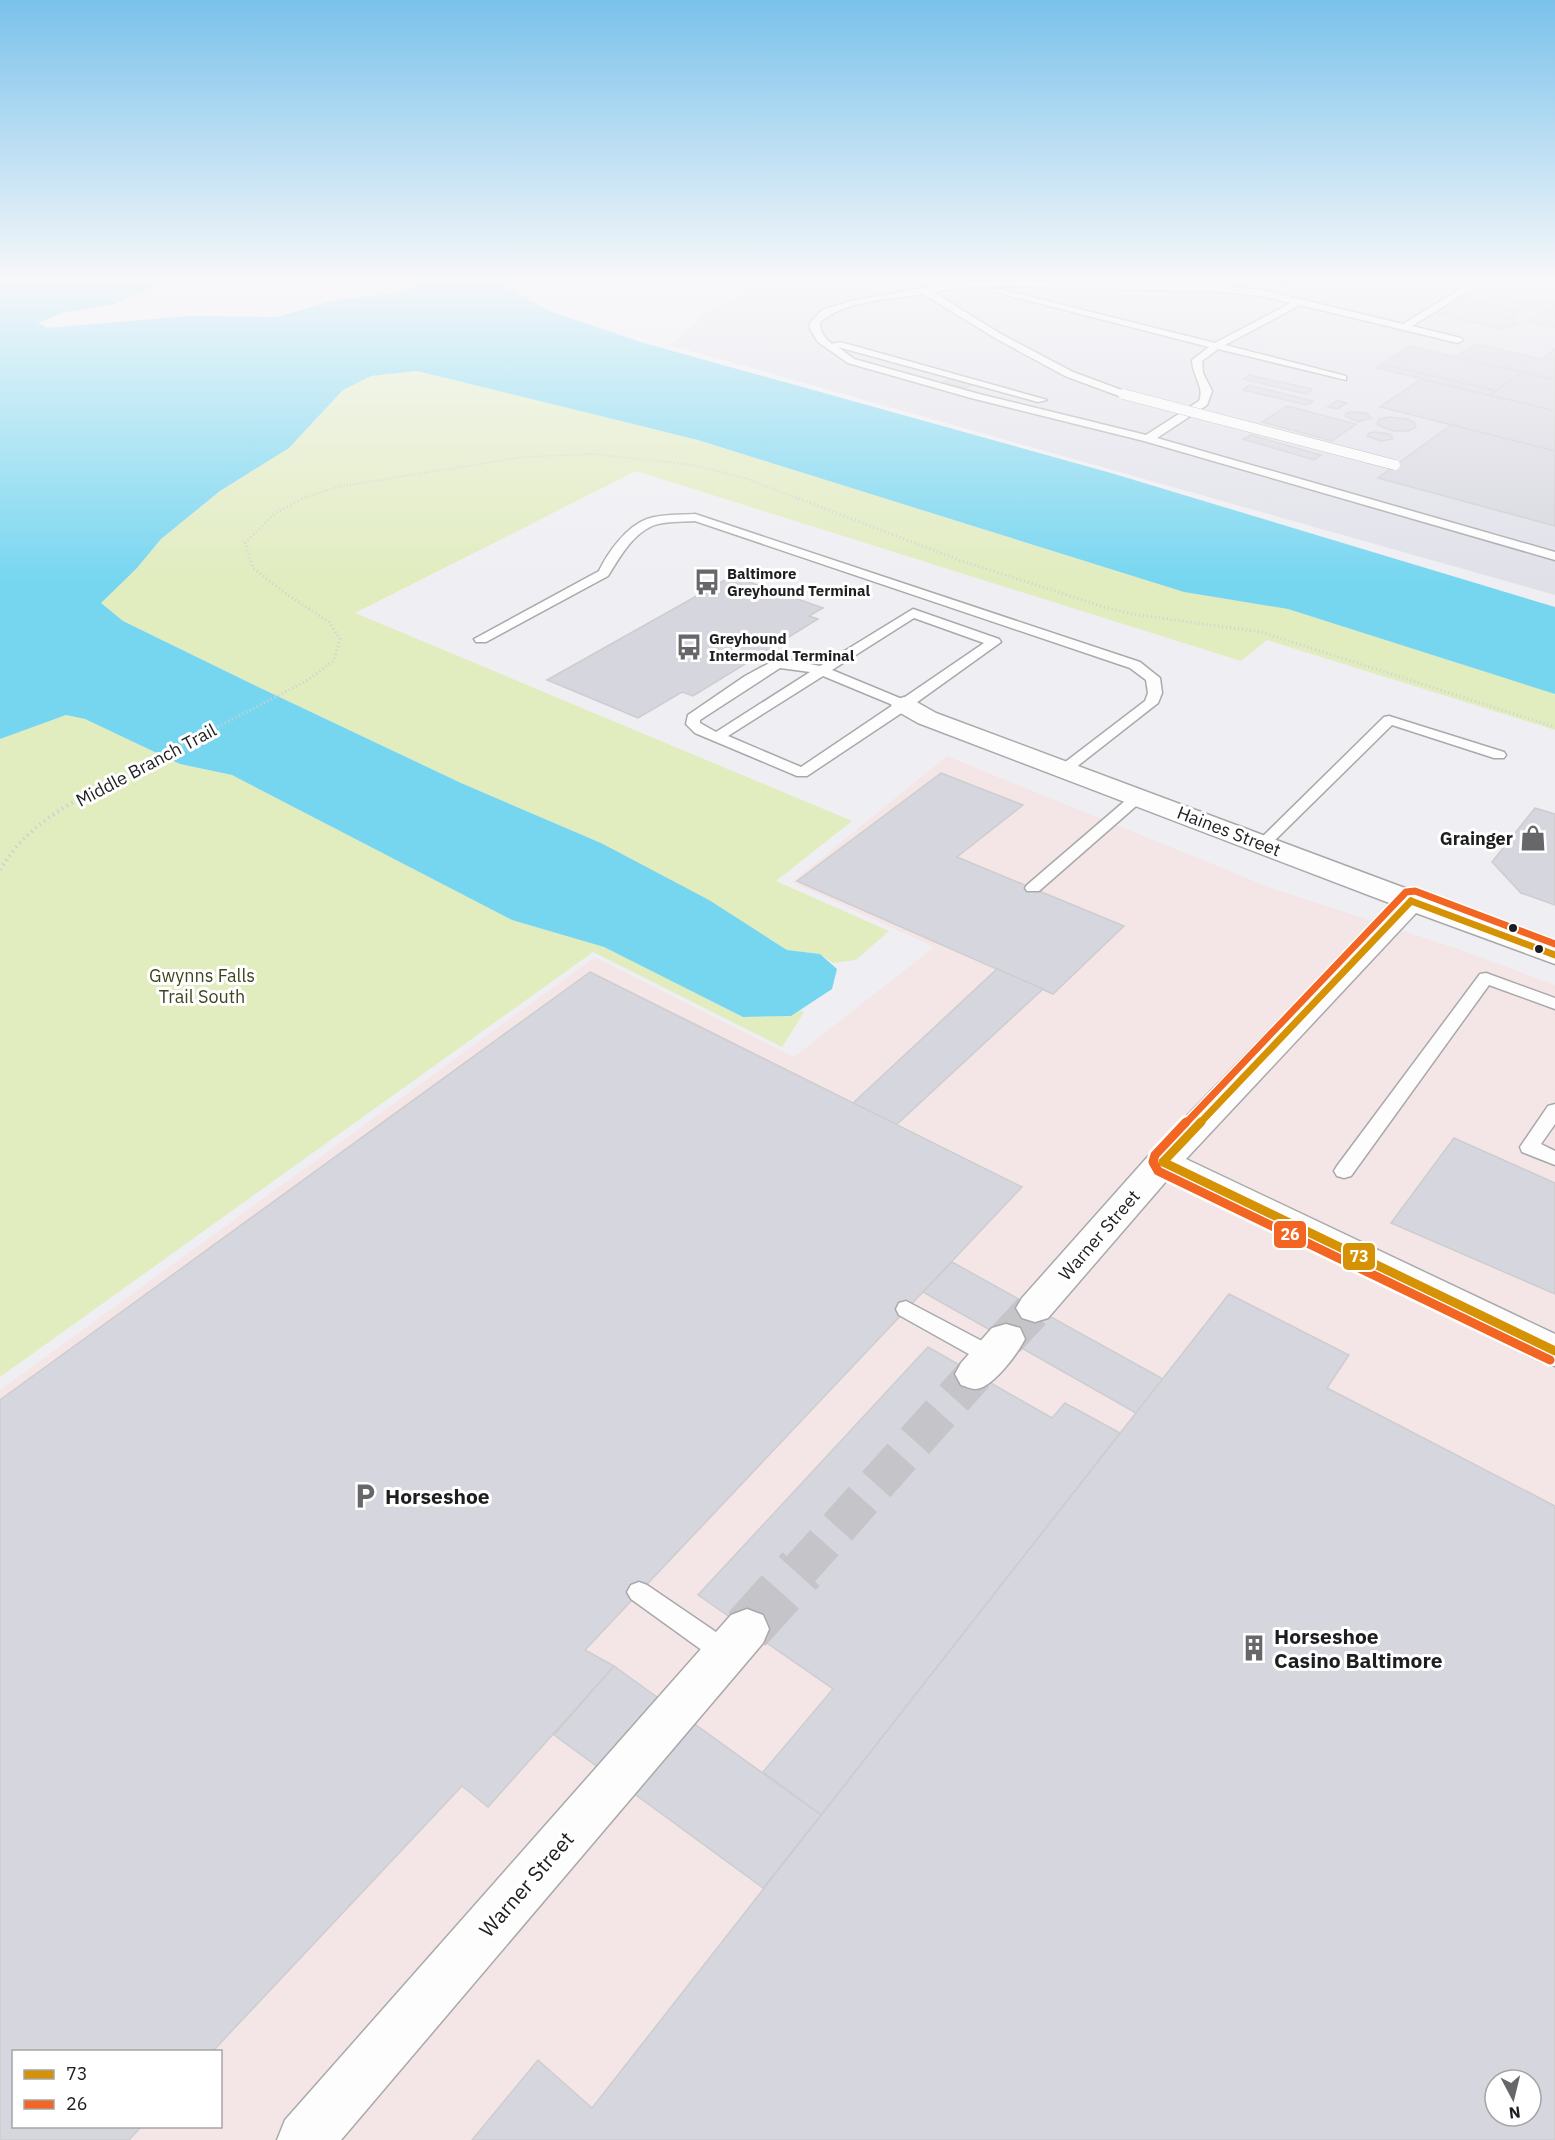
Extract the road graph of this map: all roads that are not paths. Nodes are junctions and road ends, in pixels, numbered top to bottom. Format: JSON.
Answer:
{"nodes":[{"id":1,"x":925,"y":382,"type":"edge"},
{"id":2,"x":974,"y":382,"type":"edge"},
{"id":3,"x":1090,"y":382,"type":"edge"},
{"id":4,"x":1204,"y":382,"type":"edge"},
{"id":5,"x":1148,"y":439,"type":"junction"},
{"id":6,"x":1395,"y":465,"type":"dead end"},
{"id":7,"x":1555,"y":556,"type":"edge"},
{"id":8,"x":481,"y":639,"type":"dead end"},
{"id":9,"x":821,"y":671,"type":"junction"},
{"id":10,"x":904,"y":705,"type":"junction"},
{"id":11,"x":717,"y":737,"type":"junction"},
{"id":12,"x":1499,"y":755,"type":"dead end"},
{"id":13,"x":1065,"y":769,"type":"junction"},
{"id":14,"x":1138,"y":797,"type":"junction"},
{"id":15,"x":1263,"y":844,"type":"junction"},
{"id":16,"x":1033,"y":888,"type":"dead end"},
{"id":17,"x":1411,"y":901,"type":"junction"},
{"id":18,"x":1555,"y":955,"type":"edge"},
{"id":19,"x":1555,"y":1004,"type":"edge"},
{"id":20,"x":1555,"y":1110,"type":"edge"},
{"id":21,"x":1555,"y":1158,"type":"edge"},
{"id":22,"x":1163,"y":1162,"type":"junction"},
{"id":23,"x":1344,"y":1171,"type":"dead end"},
{"id":24,"x":1035,"y":1308,"type":"tunnel mouth"},
{"id":25,"x":906,"y":1309,"type":"dead end"},
{"id":26,"x":1555,"y":1351,"type":"edge"},
{"id":27,"x":991,"y":1356,"type":"dead end"},
{"id":28,"x":639,"y":1592,"type":"dead end"},
{"id":29,"x":737,"y":1641,"type":"joint"},
{"id":30,"x":305,"y":2140,"type":"edge"}],
"edges":[{"from":1,"to":5,"type":"lane"},
{"from":2,"to":5,"type":"lane"},
{"from":3,"to":6,"type":"lane","bridge":true},
{"from":4,"to":5,"type":"lane"},
{"from":5,"to":7,"type":"lane"},
{"from":8,"to":13,"type":"lane"},
{"from":9,"to":10,"type":"lane"},
{"from":9,"to":10,"type":"lane"},
{"from":9,"to":11,"type":"lane"},
{"from":9,"to":11,"type":"lane"},
{"from":10,"to":11,"type":"lane"},
{"from":10,"to":13,"type":"street","name":"Haines Street"},
{"from":12,"to":15,"type":"lane"},
{"from":13,"to":14,"type":"street","name":"Haines Street"},
{"from":14,"to":15,"type":"street","name":"Haines Street"},
{"from":14,"to":16,"type":"lane"},
{"from":15,"to":17,"type":"street","name":"Haines Street"},
{"from":17,"to":18,"type":"street","name":"Haines Street"},
{"from":17,"to":22,"type":"street","name":"Warner Street"},
{"from":19,"to":23,"type":"lane"},
{"from":20,"to":21,"type":"lane"},
{"from":22,"to":24,"type":"street","name":"Warner Street"},
{"from":22,"to":26,"type":"street"},
{"from":25,"to":27,"type":"lane"},
{"from":28,"to":29,"type":"lane"},
{"from":29,"to":30,"type":"street","name":"Warner Street"}]}
